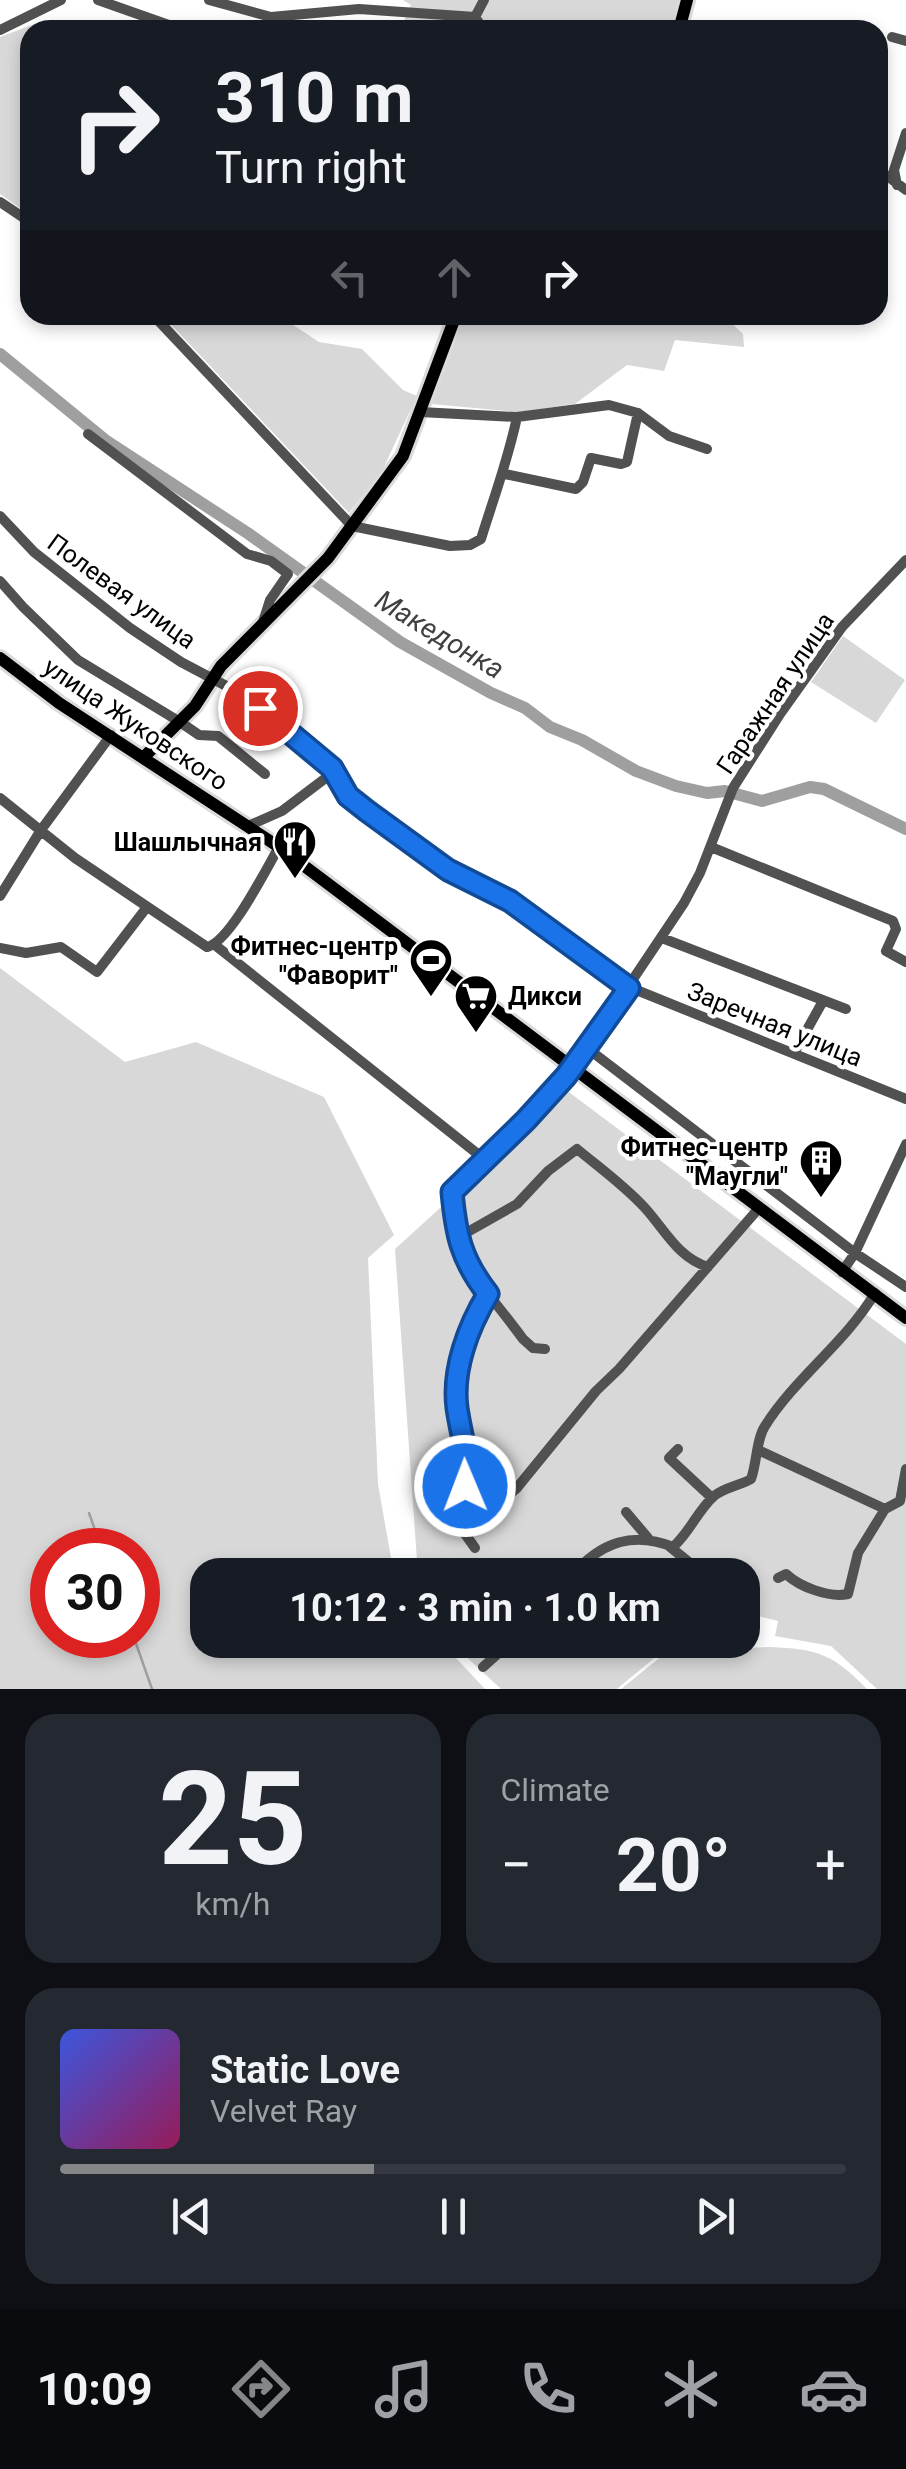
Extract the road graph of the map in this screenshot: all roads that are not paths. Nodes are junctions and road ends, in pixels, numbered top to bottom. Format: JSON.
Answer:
{"nodes":[{"id":1,"x":61,"y":0,"type":"edge"},
{"id":2,"x":98,"y":0,"type":"edge"},
{"id":3,"x":209,"y":0,"type":"edge"},
{"id":4,"x":484,"y":0,"type":"edge"},
{"id":5,"x":359,"y":5,"type":"edge"},
{"id":6,"x":475,"y":18,"type":"joint"},
{"id":7,"x":20,"y":20,"type":"edge"},
{"id":8,"x":155,"y":20,"type":"edge"},
{"id":9,"x":892,"y":37,"type":"dead end"},
{"id":10,"x":906,"y":41,"type":"edge"},
{"id":11,"x":906,"y":132,"type":"edge"},
{"id":12,"x":901,"y":188,"type":"edge"},
{"id":13,"x":162,"y":325,"type":"edge"},
{"id":14,"x":452,"y":325,"type":"edge"},
{"id":15,"x":420,"y":412,"type":"junction"},
{"id":16,"x":638,"y":413,"type":"junction"},
{"id":17,"x":517,"y":417,"type":"junction"},
{"id":18,"x":88,"y":434,"type":"dead end"},
{"id":19,"x":707,"y":448,"type":"dead end"},
{"id":20,"x":505,"y":474,"type":"junction"},
{"id":21,"x":0,"y":516,"type":"edge"},
{"id":22,"x":352,"y":526,"type":"junction"},
{"id":23,"x":906,"y":560,"type":"edge"},
{"id":24,"x":0,"y":581,"type":"edge"},
{"id":25,"x":263,"y":623,"type":"junction"},
{"id":26,"x":0,"y":658,"type":"edge"},
{"id":27,"x":212,"y":677,"type":"junction"},
{"id":28,"x":180,"y":722,"type":"junction"},
{"id":29,"x":110,"y":735,"type":"junction"},
{"id":30,"x":144,"y":756,"type":"junction"},
{"id":31,"x":335,"y":772,"type":"junction"},
{"id":32,"x":266,"y":774,"type":"dead end"},
{"id":33,"x":0,"y":798,"type":"edge"},
{"id":34,"x":248,"y":826,"type":"junction"},
{"id":35,"x":41,"y":830,"type":"junction"},
{"id":36,"x":279,"y":846,"type":"junction"},
{"id":37,"x":711,"y":847,"type":"junction"},
{"id":38,"x":0,"y":896,"type":"edge"},
{"id":39,"x":147,"y":907,"type":"junction"},
{"id":40,"x":662,"y":938,"type":"junction"},
{"id":41,"x":211,"y":946,"type":"junction"},
{"id":42,"x":0,"y":948,"type":"edge"},
{"id":43,"x":906,"y":962,"type":"edge"},
{"id":44,"x":629,"y":988,"type":"junction"},
{"id":45,"x":823,"y":1001,"type":"junction"},
{"id":46,"x":846,"y":1009,"type":"dead end"},
{"id":47,"x":586,"y":1048,"type":"junction"},
{"id":48,"x":794,"y":1053,"type":"junction"},
{"id":49,"x":573,"y":1066,"type":"junction"},
{"id":50,"x":906,"y":1099,"type":"edge"},
{"id":51,"x":906,"y":1144,"type":"edge"},
{"id":52,"x":484,"y":1159,"type":"junction"},
{"id":53,"x":759,"y":1208,"type":"junction"},
{"id":54,"x":457,"y":1238,"type":"junction"},
{"id":55,"x":855,"y":1253,"type":"junction"},
{"id":56,"x":708,"y":1267,"type":"junction"},
{"id":57,"x":842,"y":1272,"type":"junction"},
{"id":58,"x":906,"y":1287,"type":"edge"},
{"id":59,"x":488,"y":1294,"type":"junction"},
{"id":60,"x":875,"y":1294,"type":"junction"},
{"id":61,"x":906,"y":1318,"type":"edge"},
{"id":62,"x":545,"y":1349,"type":"dead end"},
{"id":63,"x":678,"y":1448,"type":"dead end"},
{"id":64,"x":758,"y":1450,"type":"junction"},
{"id":65,"x":906,"y":1469,"type":"edge"},
{"id":66,"x":712,"y":1498,"type":"junction"},
{"id":67,"x":895,"y":1507,"type":"edge"},
{"id":68,"x":468,"y":1509,"type":"junction"},
{"id":69,"x":626,"y":1512,"type":"dead end"},
{"id":70,"x":650,"y":1540,"type":"junction"},
{"id":71,"x":668,"y":1545,"type":"junction"},
{"id":72,"x":475,"y":1548,"type":"dead end"},
{"id":73,"x":588,"y":1558,"type":"edge"},
{"id":74,"x":683,"y":1558,"type":"edge"},
{"id":75,"x":778,"y":1578,"type":"dead end"},
{"id":76,"x":494,"y":1658,"type":"edge"},
{"id":77,"x":484,"y":1667,"type":"dead end"}],
"edges":[{"from":1,"to":7,"type":"street"},
{"from":2,"to":8,"type":"street"},
{"from":3,"to":5,"type":"street"},
{"from":4,"to":6,"type":"street"},
{"from":5,"to":6,"type":"street"},
{"from":9,"to":10,"type":"street"},
{"from":11,"to":12,"type":"street"},
{"from":13,"to":22,"type":"street"},
{"from":14,"to":15,"type":"main road"},
{"from":15,"to":17,"type":"street"},
{"from":15,"to":22,"type":"main road"},
{"from":16,"to":17,"type":"street"},
{"from":16,"to":19,"type":"street"},
{"from":16,"to":20,"type":"street"},
{"from":17,"to":20,"type":"street"},
{"from":18,"to":25,"type":"street"},
{"from":20,"to":22,"type":"street"},
{"from":21,"to":27,"type":"street","name":"Полевая улица"},
{"from":22,"to":25,"type":"main road"},
{"from":23,"to":37,"type":"street","name":"Гаражная улица"},
{"from":24,"to":28,"type":"street"},
{"from":25,"to":27,"type":"main road"},
{"from":26,"to":29,"type":"main road","name":"улица Жуковского"},
{"from":27,"to":28,"type":"main road"},
{"from":27,"to":31,"type":"street","name":"Полевая улица"},
{"from":28,"to":30,"type":"main road"},
{"from":28,"to":32,"type":"street"},
{"from":29,"to":30,"type":"main road","name":"улица Жуковского"},
{"from":29,"to":35,"type":"street"},
{"from":30,"to":34,"type":"main road","name":"улица Жуковского"},
{"from":31,"to":34,"type":"street"},
{"from":31,"to":44,"type":"street","name":"Полевая улица"},
{"from":33,"to":35,"type":"street"},
{"from":34,"to":36,"type":"main road","name":"улица Жуковского"},
{"from":35,"to":38,"type":"street"},
{"from":35,"to":39,"type":"street"},
{"from":36,"to":41,"type":"street"},
{"from":36,"to":49,"type":"main road","name":"улица Жуковского"},
{"from":37,"to":40,"type":"street","name":"Гаражная улица"},
{"from":37,"to":43,"type":"street"},
{"from":39,"to":41,"type":"street"},
{"from":39,"to":42,"type":"street"},
{"from":40,"to":44,"type":"street","name":"Гаражная улица"},
{"from":40,"to":45,"type":"street"},
{"from":41,"to":52,"type":"street"},
{"from":44,"to":47,"type":"street","name":"Гаражная улица"},
{"from":44,"to":48,"type":"street","name":"Заречная улица"},
{"from":45,"to":46,"type":"street"},
{"from":45,"to":48,"type":"street"},
{"from":47,"to":49,"type":"street","name":"Гаражная улица"},
{"from":47,"to":55,"type":"street"},
{"from":48,"to":50,"type":"street","name":"Заречная улица"},
{"from":49,"to":52,"type":"street","name":"Гаражная улица"},
{"from":49,"to":53,"type":"main road","name":"улица Жуковского"},
{"from":51,"to":55,"type":"street"},
{"from":52,"to":54,"type":"street","name":"Гаражная улица"},
{"from":53,"to":56,"type":"street"},
{"from":53,"to":57,"type":"main road","name":"улица Жуковского"},
{"from":54,"to":56,"type":"street"},
{"from":54,"to":59,"type":"street"},
{"from":55,"to":57,"type":"street"},
{"from":55,"to":58,"type":"street"},
{"from":56,"to":68,"type":"street"},
{"from":57,"to":60,"type":"main road","name":"улица Жуковского"},
{"from":59,"to":62,"type":"street"},
{"from":59,"to":68,"type":"street"},
{"from":60,"to":61,"type":"main road","name":"улица Жуковского"},
{"from":60,"to":64,"type":"street"},
{"from":63,"to":66,"type":"street"},
{"from":64,"to":66,"type":"street"},
{"from":64,"to":67,"type":"street"},
{"from":65,"to":67,"type":"street"},
{"from":66,"to":71,"type":"street"},
{"from":67,"to":75,"type":"street"},
{"from":68,"to":72,"type":"street"},
{"from":69,"to":70,"type":"street"},
{"from":70,"to":71,"type":"street"},
{"from":70,"to":73,"type":"street"},
{"from":71,"to":74,"type":"street"},
{"from":76,"to":77,"type":"street"}]}
